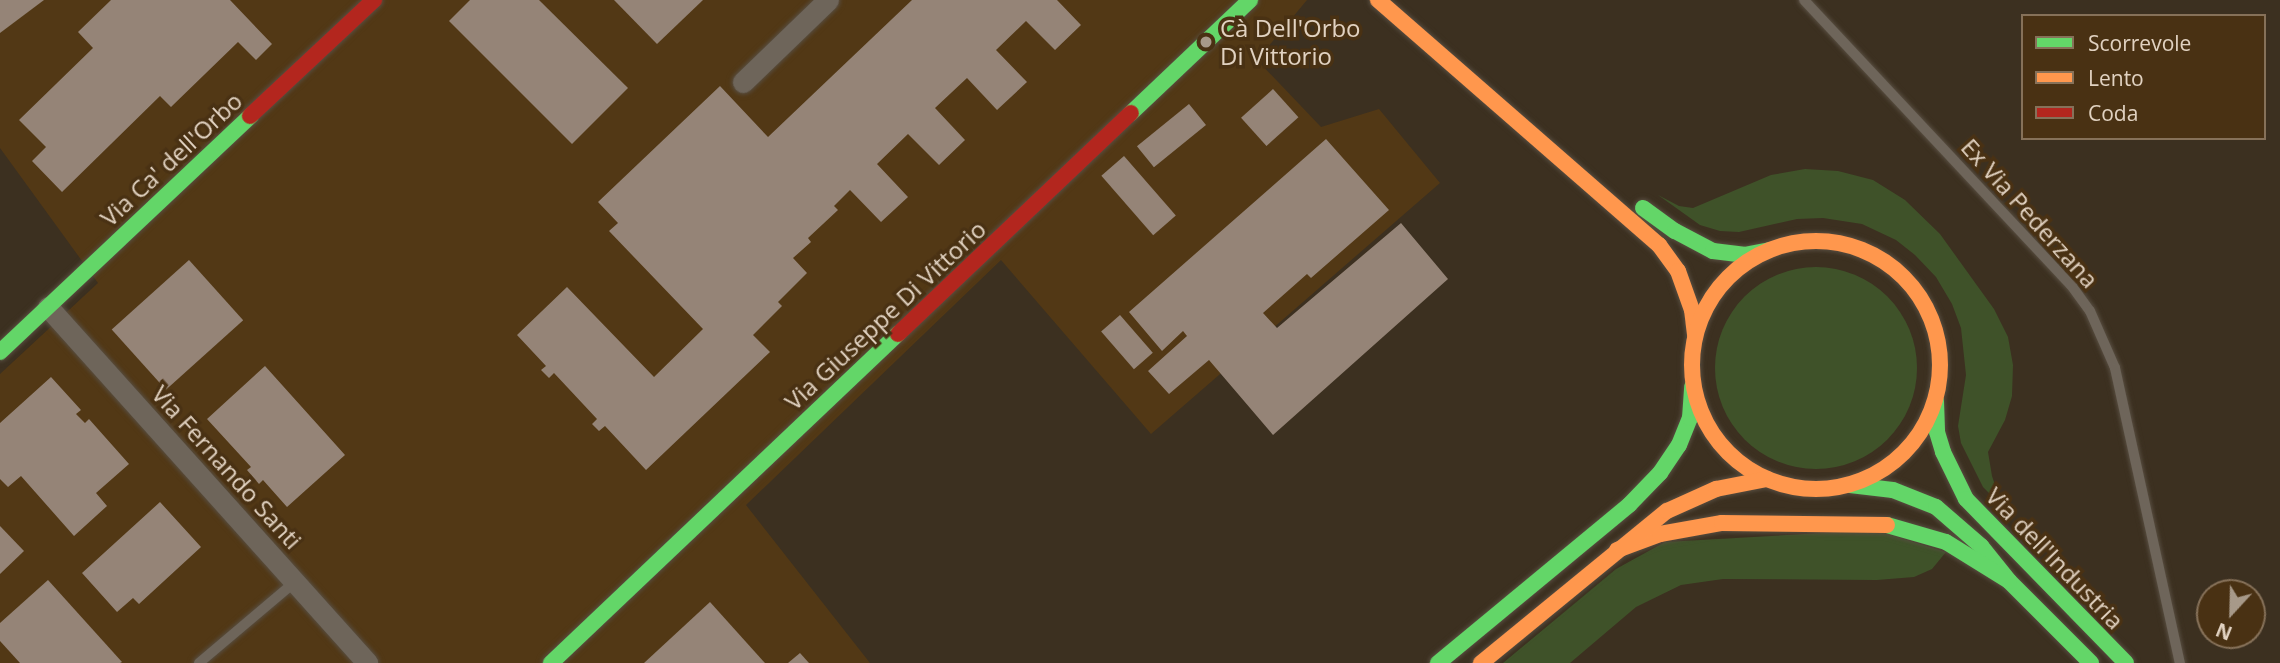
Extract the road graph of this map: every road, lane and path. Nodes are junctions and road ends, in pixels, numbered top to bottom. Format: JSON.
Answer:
{"nodes":[{"id":1,"x":372,"y":0,"type":"edge"},
{"id":2,"x":828,"y":0,"type":"edge"},
{"id":3,"x":1250,"y":0,"type":"edge"},
{"id":4,"x":1378,"y":0,"type":"edge"},
{"id":5,"x":1804,"y":0,"type":"edge"},
{"id":6,"x":743,"y":82,"type":"dead end"},
{"id":7,"x":1626,"y":194,"type":"dead end"},
{"id":8,"x":1769,"y":250,"type":"junction"},
{"id":9,"x":48,"y":307,"type":"junction"},
{"id":10,"x":1695,"y":336,"type":"junction"},
{"id":11,"x":0,"y":352,"type":"edge"},
{"id":12,"x":1693,"y":380,"type":"junction"},
{"id":13,"x":1936,"y":401,"type":"junction"},
{"id":14,"x":1767,"y":479,"type":"junction"},
{"id":15,"x":1850,"y":485,"type":"junction"},
{"id":16,"x":1617,"y":550,"type":"junction"},
{"id":17,"x":2009,"y":581,"type":"junction"},
{"id":18,"x":295,"y":582,"type":"junction"},
{"id":19,"x":199,"y":663,"type":"edge"},
{"id":20,"x":367,"y":663,"type":"edge"},
{"id":21,"x":551,"y":663,"type":"edge"},
{"id":22,"x":1438,"y":663,"type":"edge"},
{"id":23,"x":1481,"y":663,"type":"edge"},
{"id":24,"x":2091,"y":663,"type":"edge"},
{"id":25,"x":2126,"y":663,"type":"edge"},
{"id":26,"x":2180,"y":663,"type":"edge"}],
"edges":[{"from":1,"to":9,"type":"main road","name":"Via Ca' dell'Orbo"},
{"from":2,"to":6,"type":"street"},
{"from":3,"to":21,"type":"main road","name":"Via Giuseppe Di Vittorio"},
{"from":4,"to":10,"type":"main road"},
{"from":5,"to":26,"type":"lane","name":"Ex Via Pederzana"},
{"from":7,"to":8,"type":"main road"},
{"from":8,"to":10,"type":"main road"},
{"from":8,"to":13,"type":"main road"},
{"from":9,"to":11,"type":"main road","name":"Via Ca' dell'Orbo"},
{"from":9,"to":18,"type":"street","name":"Via Fernando Santi"},
{"from":10,"to":12,"type":"main road"},
{"from":12,"to":14,"type":"main road"},
{"from":12,"to":22,"type":"main road"},
{"from":13,"to":15,"type":"main road"},
{"from":13,"to":25,"type":"main road","name":"Via dell'Industria"},
{"from":14,"to":15,"type":"main road"},
{"from":14,"to":16,"type":"main road"},
{"from":15,"to":17,"type":"main road","name":"Via dell'Industria"},
{"from":16,"to":17,"type":"main road"},
{"from":16,"to":23,"type":"main road"},
{"from":17,"to":24,"type":"main road","name":"Via dell'Industria"},
{"from":18,"to":19,"type":"lane"},
{"from":18,"to":20,"type":"street","name":"Via Fernando Santi"}]}
